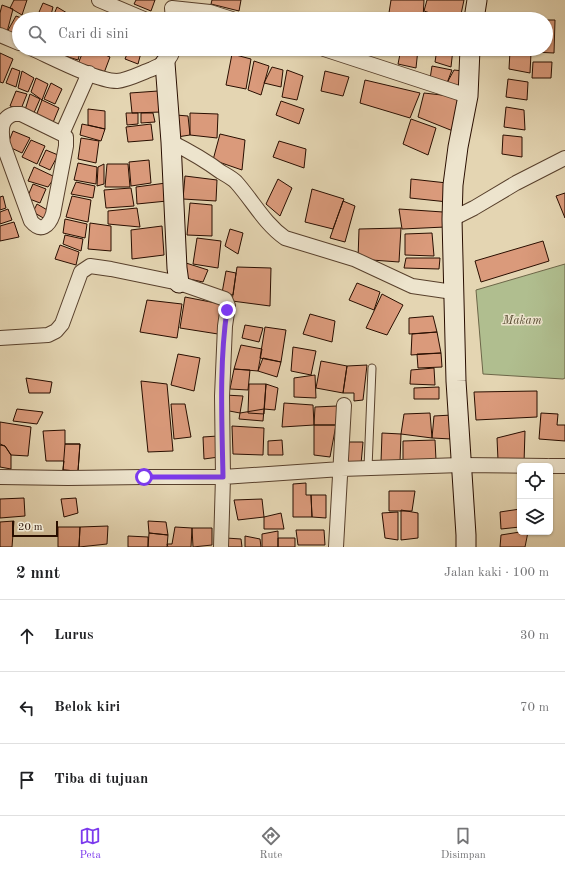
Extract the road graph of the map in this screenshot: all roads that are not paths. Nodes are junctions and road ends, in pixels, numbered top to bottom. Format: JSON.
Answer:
{"nodes":[{"id":1,"x":477,"y":0,"type":"edge"},
{"id":2,"x":105,"y":1,"type":"edge"},
{"id":3,"x":172,"y":9,"type":"edge"},
{"id":4,"x":129,"y":12,"type":"edge"},
{"id":5,"x":210,"y":12,"type":"edge"},
{"id":6,"x":475,"y":12,"type":"edge"},
{"id":7,"x":0,"y":35,"type":"edge"},
{"id":8,"x":12,"y":40,"type":"edge"},
{"id":9,"x":49,"y":56,"type":"edge"},
{"id":10,"x":169,"y":56,"type":"edge"},
{"id":11,"x":345,"y":56,"type":"edge"},
{"id":12,"x":470,"y":56,"type":"edge"},
{"id":13,"x":89,"y":74,"type":"junction"},
{"id":14,"x":468,"y":96,"type":"junction"},
{"id":15,"x":62,"y":134,"type":"junction"},
{"id":16,"x":171,"y":142,"type":"junction"},
{"id":17,"x":565,"y":158,"type":"edge"},
{"id":18,"x":452,"y":219,"type":"junction"},
{"id":19,"x":178,"y":283,"type":"junction"},
{"id":20,"x":453,"y":292,"type":"junction"},
{"id":21,"x":0,"y":338,"type":"edge"},
{"id":22,"x":372,"y":368,"type":"dead end"},
{"id":23,"x":344,"y":405,"type":"dead end"},
{"id":24,"x":461,"y":465,"type":"junction"},
{"id":25,"x":517,"y":466,"type":"edge"},
{"id":26,"x":553,"y":466,"type":"edge"},
{"id":27,"x":565,"y":466,"type":"edge"},
{"id":28,"x":368,"y":468,"type":"junction"},
{"id":29,"x":340,"y":469,"type":"junction"},
{"id":30,"x":0,"y":477,"type":"edge"},
{"id":31,"x":223,"y":477,"type":"junction"},
{"id":32,"x":221,"y":547,"type":"edge"},
{"id":33,"x":336,"y":547,"type":"edge"},
{"id":34,"x":466,"y":547,"type":"edge"}],
"edges":[{"from":1,"to":6,"type":"main road"},
{"from":2,"to":4,"type":"street"},
{"from":3,"to":5,"type":"street"},
{"from":7,"to":8,"type":"street"},
{"from":9,"to":13,"type":"street"},
{"from":10,"to":13,"type":"street"},
{"from":10,"to":16,"type":"main road"},
{"from":11,"to":14,"type":"street"},
{"from":12,"to":14,"type":"main road"},
{"from":13,"to":15,"type":"street"},
{"from":14,"to":18,"type":"main road"},
{"from":15,"to":15,"type":"street"},
{"from":16,"to":19,"type":"main road"},
{"from":16,"to":20,"type":"street"},
{"from":17,"to":18,"type":"street"},
{"from":18,"to":20,"type":"main road"},
{"from":19,"to":21,"type":"street"},
{"from":19,"to":31,"type":"street"},
{"from":20,"to":24,"type":"main road"},
{"from":22,"to":28,"type":"lane"},
{"from":23,"to":29,"type":"street"},
{"from":24,"to":25,"type":"street"},
{"from":24,"to":28,"type":"street"},
{"from":24,"to":34,"type":"main road"},
{"from":26,"to":27,"type":"street"},
{"from":28,"to":29,"type":"street"},
{"from":29,"to":31,"type":"street"},
{"from":29,"to":33,"type":"street"},
{"from":30,"to":31,"type":"street"},
{"from":31,"to":32,"type":"street"}]}
